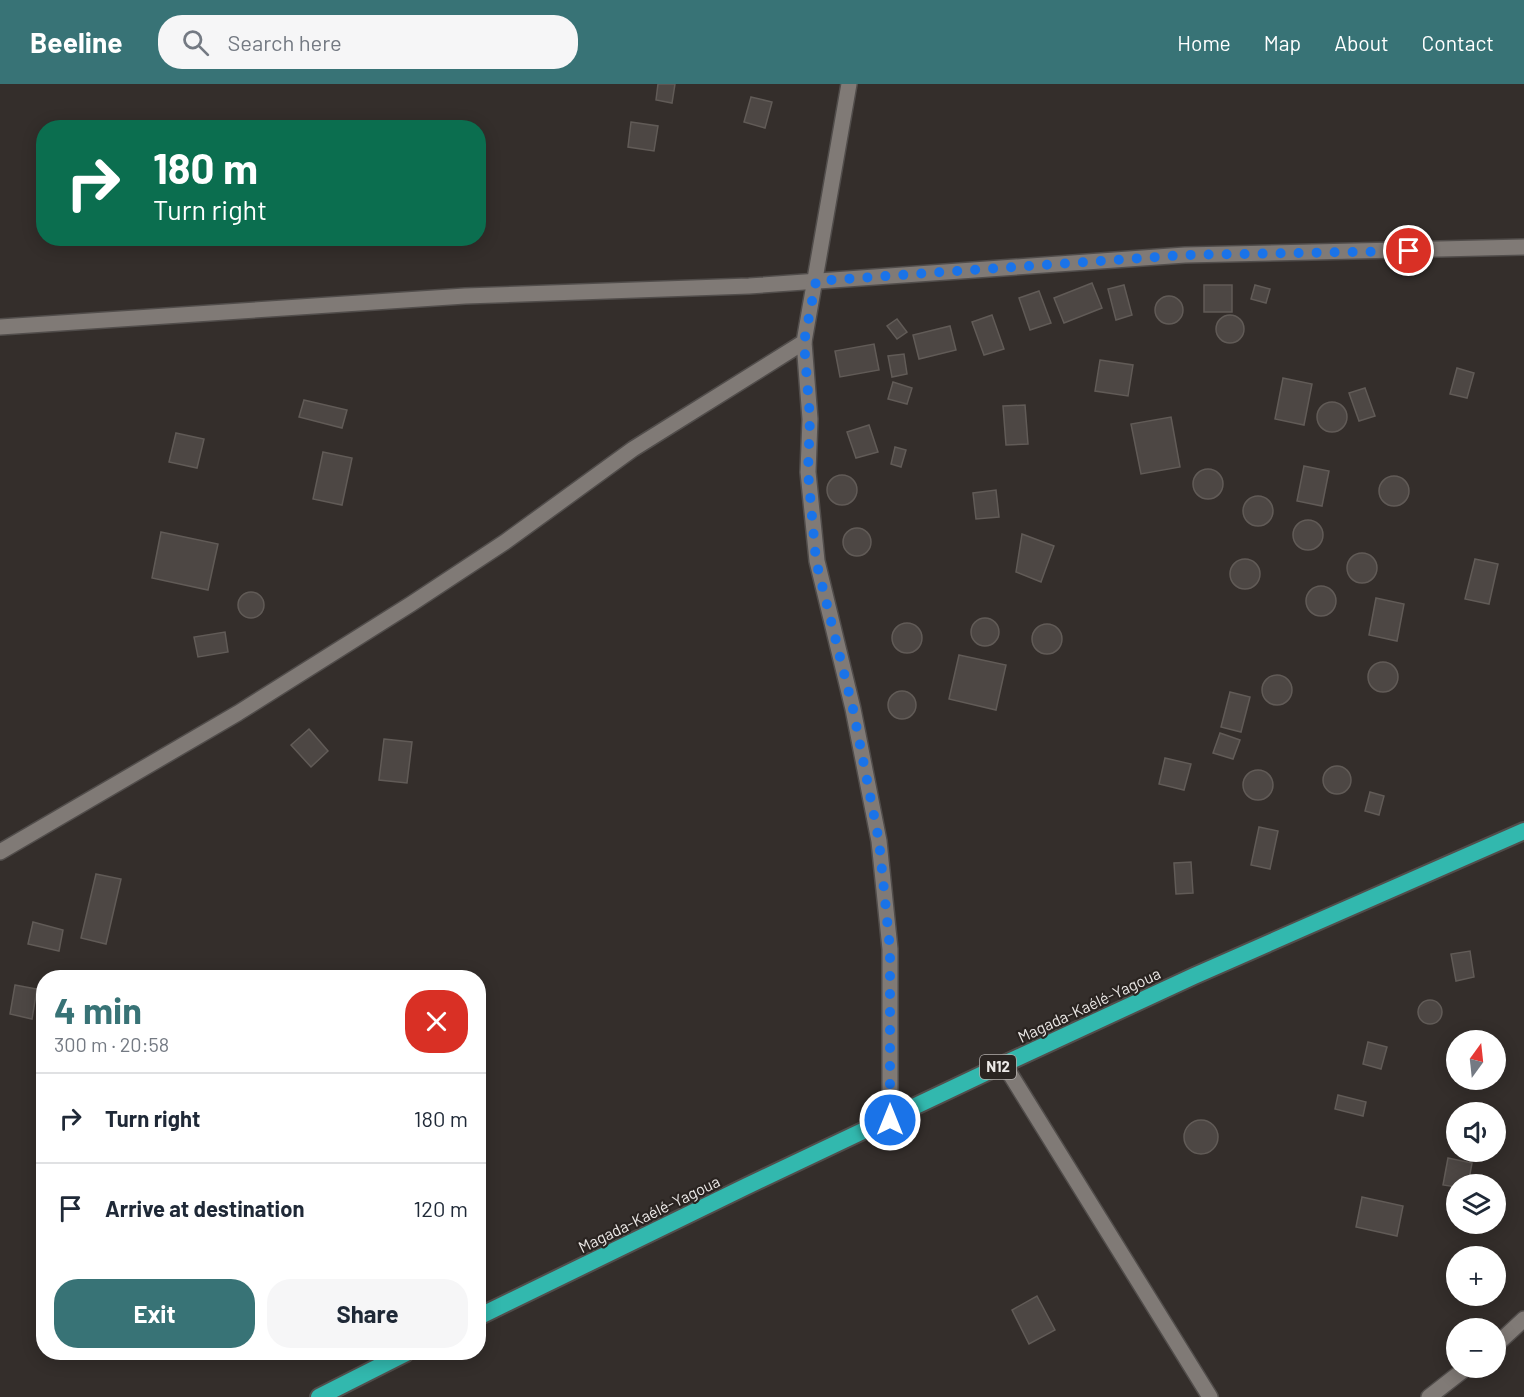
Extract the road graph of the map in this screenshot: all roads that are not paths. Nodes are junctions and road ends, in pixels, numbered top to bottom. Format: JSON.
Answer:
{"nodes":[{"id":1,"x":849,"y":84,"type":"edge"},
{"id":2,"x":1524,"y":247,"type":"edge"},
{"id":3,"x":816,"y":281,"type":"junction"},
{"id":4,"x":0,"y":327,"type":"edge"},
{"id":5,"x":804,"y":342,"type":"junction"},
{"id":6,"x":1524,"y":831,"type":"edge"},
{"id":7,"x":0,"y":852,"type":"edge"},
{"id":8,"x":1004,"y":1064,"type":"junction"},
{"id":9,"x":890,"y":1120,"type":"junction"},
{"id":10,"x":486,"y":1313,"type":"edge"},
{"id":11,"x":1524,"y":1319,"type":"edge"},
{"id":12,"x":1506,"y":1336,"type":"edge"},
{"id":13,"x":392,"y":1360,"type":"edge"},
{"id":14,"x":1453,"y":1378,"type":"edge"},
{"id":15,"x":320,"y":1397,"type":"edge"},
{"id":16,"x":1210,"y":1397,"type":"edge"},
{"id":17,"x":1429,"y":1397,"type":"edge"}],
"edges":[{"from":1,"to":3,"type":"street"},
{"from":2,"to":3,"type":"street"},
{"from":3,"to":4,"type":"street"},
{"from":3,"to":5,"type":"street"},
{"from":5,"to":7,"type":"street"},
{"from":5,"to":9,"type":"street"},
{"from":6,"to":8,"type":"highway","name":"Magada-Kaélé-Yagoua","number":"N12"},
{"from":8,"to":9,"type":"highway","name":"Magada-Kaélé-Yagoua","number":"N12"},
{"from":8,"to":16,"type":"street"},
{"from":9,"to":10,"type":"highway","name":"Magada-Kaélé-Yagoua","number":"N12"},
{"from":11,"to":12,"type":"street"},
{"from":13,"to":15,"type":"highway"},
{"from":14,"to":17,"type":"street"}]}
